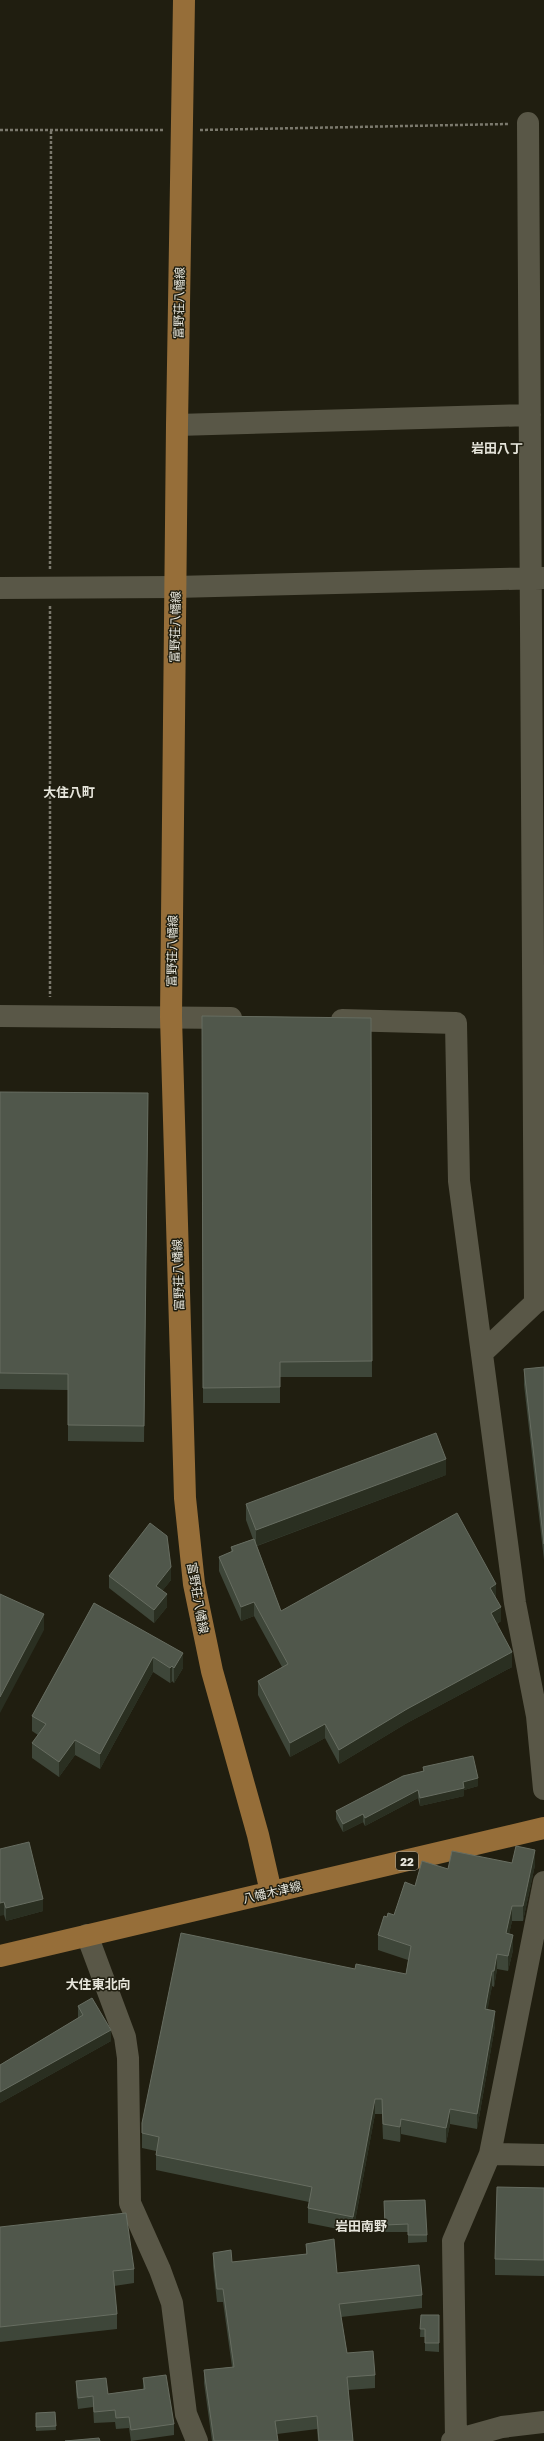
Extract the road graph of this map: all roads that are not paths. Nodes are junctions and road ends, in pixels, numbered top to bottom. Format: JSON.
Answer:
{"nodes":[{"id":1,"x":184,"y":0,"type":"edge"},
{"id":2,"x":528,"y":123,"type":"road end"},
{"id":3,"x":530,"y":415,"type":"junction"},
{"id":4,"x":176,"y":425,"type":"junction"},
{"id":5,"x":537,"y":578,"type":"edge"},
{"id":6,"x":175,"y":587,"type":"junction"},
{"id":7,"x":0,"y":588,"type":"edge"},
{"id":8,"x":0,"y":1016,"type":"edge"},
{"id":9,"x":171,"y":1017,"type":"junction"},
{"id":10,"x":249,"y":1018,"type":"edge"},
{"id":11,"x":320,"y":1020,"type":"edge"},
{"id":12,"x":539,"y":1301,"type":"edge"},
{"id":13,"x":482,"y":1353,"type":"junction"},
{"id":14,"x":544,"y":1789,"type":"edge"},
{"id":15,"x":544,"y":1828,"type":"edge"},
{"id":16,"x":544,"y":1882,"type":"edge"},
{"id":17,"x":271,"y":1892,"type":"junction"},
{"id":18,"x":87,"y":1935,"type":"junction"},
{"id":19,"x":0,"y":1956,"type":"edge"},
{"id":20,"x":490,"y":2154,"type":"junction"},
{"id":21,"x":544,"y":2155,"type":"edge"},
{"id":22,"x":544,"y":2422,"type":"edge"},
{"id":23,"x":454,"y":2440,"type":"edge"},
{"id":24,"x":197,"y":2441,"type":"edge"}],
"edges":[{"from":1,"to":4,"type":"main road","name":"富野荘八幡線"},
{"from":2,"to":3,"type":"street"},
{"from":3,"to":4,"type":"street"},
{"from":3,"to":5,"type":"street"},
{"from":4,"to":6,"type":"main road","name":"富野荘八幡線"},
{"from":5,"to":6,"type":"street"},
{"from":5,"to":12,"type":"street"},
{"from":6,"to":7,"type":"street"},
{"from":6,"to":9,"type":"main road","name":"富野荘八幡線"},
{"from":8,"to":9,"type":"street"},
{"from":9,"to":10,"type":"street"},
{"from":9,"to":17,"type":"main road","name":"富野荘八幡線"},
{"from":11,"to":13,"type":"street"},
{"from":12,"to":13,"type":"street"},
{"from":13,"to":14,"type":"street"},
{"from":15,"to":17,"type":"main road","name":"八幡木津線","number":"22"},
{"from":16,"to":20,"type":"street"},
{"from":17,"to":18,"type":"main road","name":"八幡木津線","number":"22"},
{"from":18,"to":19,"type":"main road","name":"八幡木津線","number":"22"},
{"from":18,"to":24,"type":"street"},
{"from":20,"to":21,"type":"street"},
{"from":20,"to":23,"type":"street"},
{"from":22,"to":23,"type":"street"}]}
